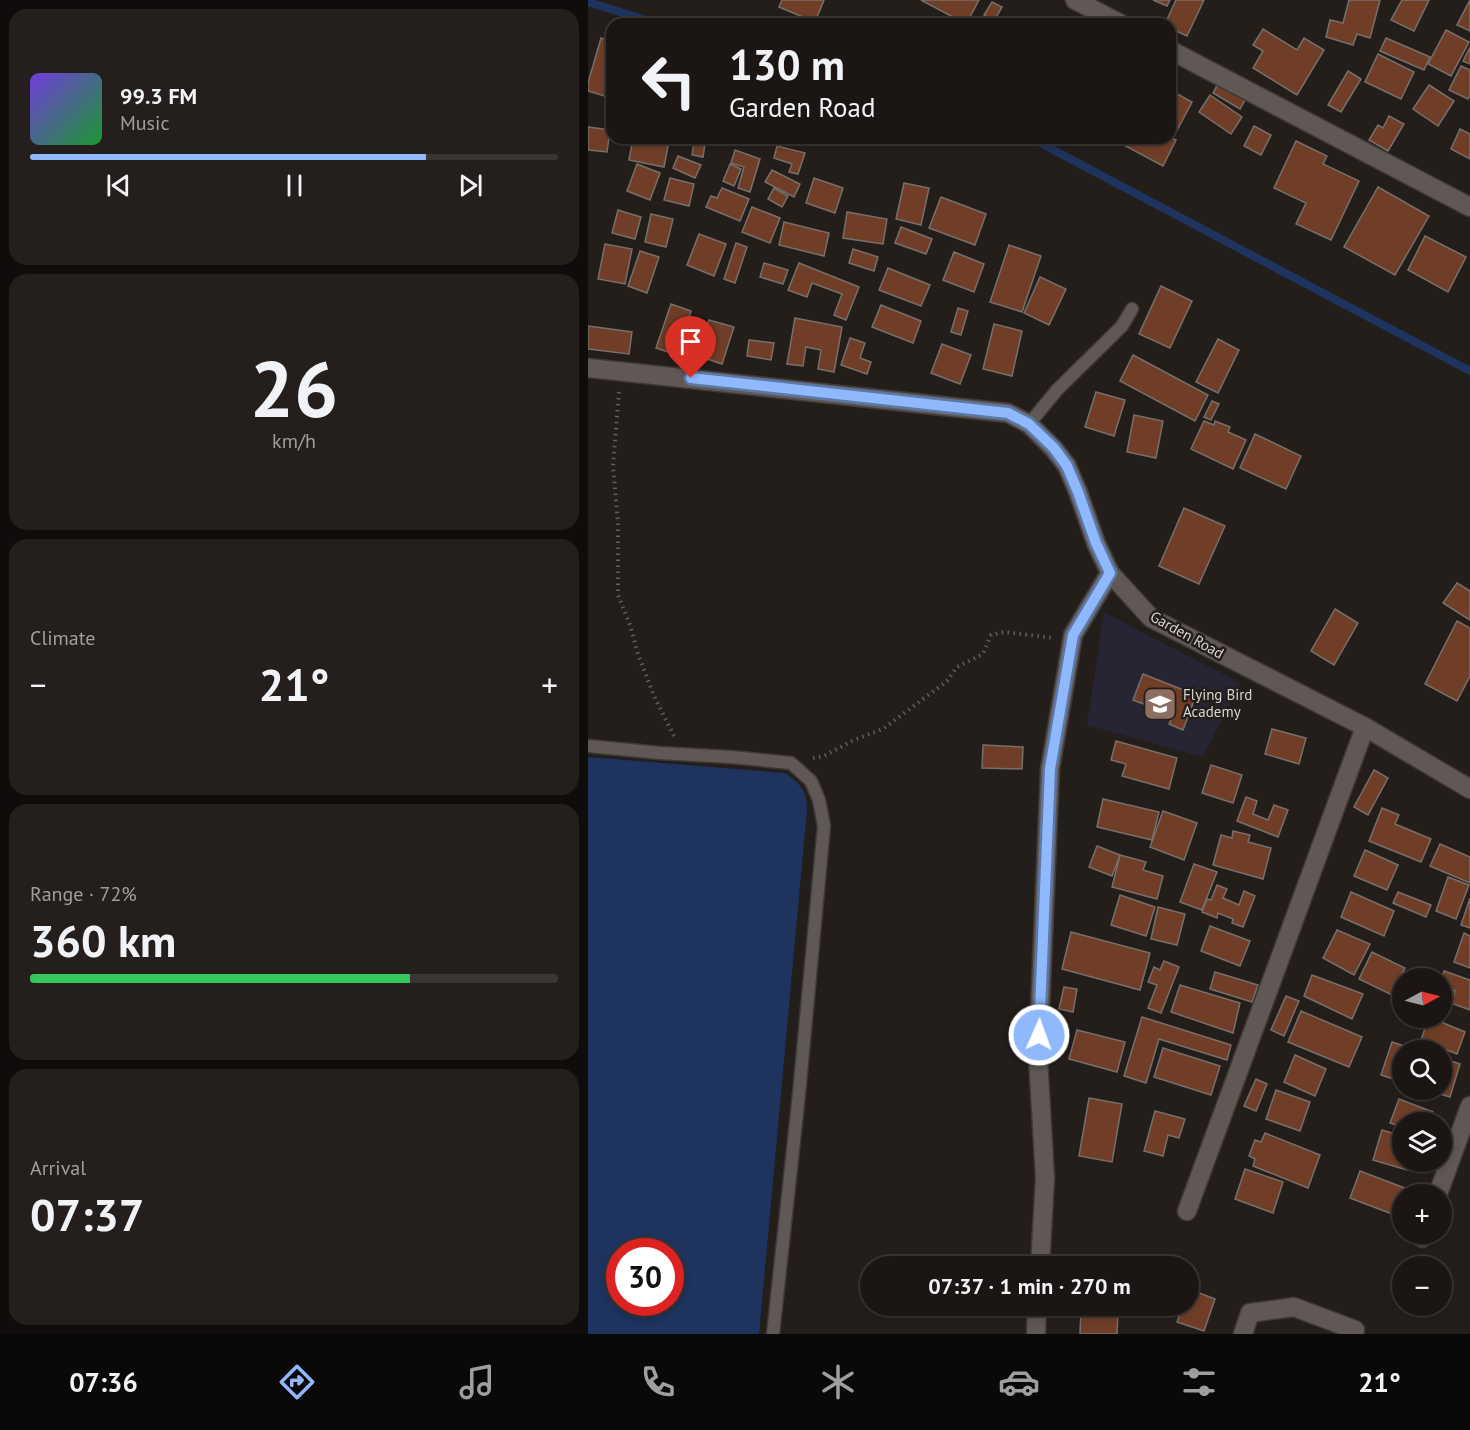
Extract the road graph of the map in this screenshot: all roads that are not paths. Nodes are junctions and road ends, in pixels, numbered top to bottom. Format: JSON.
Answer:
{"nodes":[{"id":1,"x":1075,"y":0,"type":"edge"},
{"id":2,"x":1110,"y":18,"type":"edge"},
{"id":3,"x":1176,"y":53,"type":"edge"},
{"id":4,"x":1470,"y":207,"type":"edge"},
{"id":5,"x":1132,"y":309,"type":"dead end"},
{"id":6,"x":588,"y":368,"type":"edge"},
{"id":7,"x":1029,"y":424,"type":"junction"},
{"id":8,"x":1110,"y":573,"type":"junction"},
{"id":9,"x":1365,"y":727,"type":"junction"},
{"id":10,"x":588,"y":746,"type":"edge"},
{"id":11,"x":1470,"y":789,"type":"edge"},
{"id":12,"x":1470,"y":1106,"type":"edge"},
{"id":13,"x":1442,"y":1184,"type":"edge"},
{"id":14,"x":1187,"y":1211,"type":"dead end"},
{"id":15,"x":1041,"y":1256,"type":"edge"},
{"id":16,"x":1037,"y":1316,"type":"edge"},
{"id":17,"x":1354,"y":1330,"type":"dead end"},
{"id":18,"x":773,"y":1334,"type":"edge"},
{"id":19,"x":1036,"y":1334,"type":"edge"},
{"id":20,"x":1243,"y":1334,"type":"edge"}],
"edges":[{"from":1,"to":2,"type":"street"},
{"from":3,"to":4,"type":"street"},
{"from":5,"to":7,"type":"lane"},
{"from":6,"to":7,"type":"street","name":"Garden Road"},
{"from":7,"to":8,"type":"street","name":"Garden Road"},
{"from":8,"to":9,"type":"street","name":"Garden Road"},
{"from":8,"to":15,"type":"street"},
{"from":9,"to":11,"type":"street","name":"Garden Road"},
{"from":9,"to":14,"type":"street"},
{"from":10,"to":18,"type":"lane"},
{"from":12,"to":13,"type":"street"},
{"from":16,"to":19,"type":"street"},
{"from":17,"to":20,"type":"street"}]}
